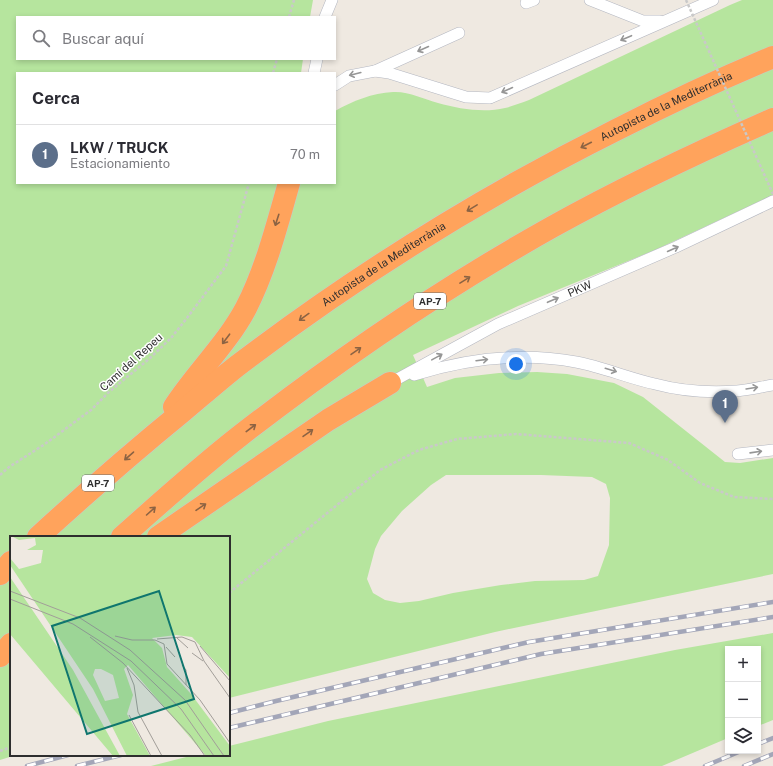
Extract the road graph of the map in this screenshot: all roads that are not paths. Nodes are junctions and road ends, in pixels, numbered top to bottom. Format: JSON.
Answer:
{"nodes":[{"id":1,"x":328,"y":0,"type":"edge"},
{"id":2,"x":332,"y":0,"type":"edge"},
{"id":3,"x":590,"y":0,"type":"edge"},
{"id":4,"x":713,"y":0,"type":"edge"},
{"id":5,"x":325,"y":16,"type":"edge"},
{"id":6,"x":325,"y":16,"type":"edge"},
{"id":7,"x":664,"y":21,"type":"junction"},
{"id":8,"x":459,"y":33,"type":"dead end"},
{"id":9,"x":773,"y":57,"type":"edge"},
{"id":10,"x":317,"y":60,"type":"edge"},
{"id":11,"x":375,"y":71,"type":"junction"},
{"id":12,"x":314,"y":72,"type":"edge"},
{"id":13,"x":336,"y":84,"type":"edge"},
{"id":14,"x":773,"y":119,"type":"edge"},
{"id":15,"x":289,"y":184,"type":"edge"},
{"id":16,"x":773,"y":201,"type":"edge"},
{"id":17,"x":390,"y":383,"type":"junction"},
{"id":18,"x":773,"y":385,"type":"edge"},
{"id":19,"x":159,"y":430,"type":"junction"},
{"id":20,"x":773,"y":450,"type":"edge"},
{"id":21,"x":738,"y":454,"type":"dead end"},
{"id":22,"x":39,"y":536,"type":"edge"},
{"id":23,"x":123,"y":536,"type":"edge"},
{"id":24,"x":159,"y":536,"type":"edge"},
{"id":25,"x":10,"y":563,"type":"edge"},
{"id":26,"x":0,"y":574,"type":"edge"},
{"id":27,"x":10,"y":645,"type":"edge"},
{"id":28,"x":0,"y":656,"type":"edge"}],
"edges":[{"from":1,"to":5,"type":"lane"},
{"from":2,"to":6,"type":"lane"},
{"from":3,"to":7,"type":"lane"},
{"from":4,"to":7,"type":"lane"},
{"from":7,"to":11,"type":"lane","one_way":true},
{"from":8,"to":11,"type":"lane","one_way":true},
{"from":9,"to":19,"type":"highway","name":"Autopista de la Mediterrània","number":"AP-7","one_way":true},
{"from":10,"to":12,"type":"lane"},
{"from":11,"to":13,"type":"lane","one_way":true},
{"from":23,"to":14,"type":"highway","number":"AP-7","one_way":true},
{"from":15,"to":19,"type":"highway","one_way":true},
{"from":17,"to":16,"type":"lane","name":"PKW","one_way":true},
{"from":17,"to":18,"type":"lane","one_way":true},
{"from":24,"to":17,"type":"highway","one_way":true},
{"from":19,"to":22,"type":"highway","name":"Autopista de la Mediterrània","number":"AP-7","one_way":true},
{"from":21,"to":20,"type":"lane","one_way":true},
{"from":25,"to":26,"type":"highway"},
{"from":27,"to":28,"type":"highway"}]}
